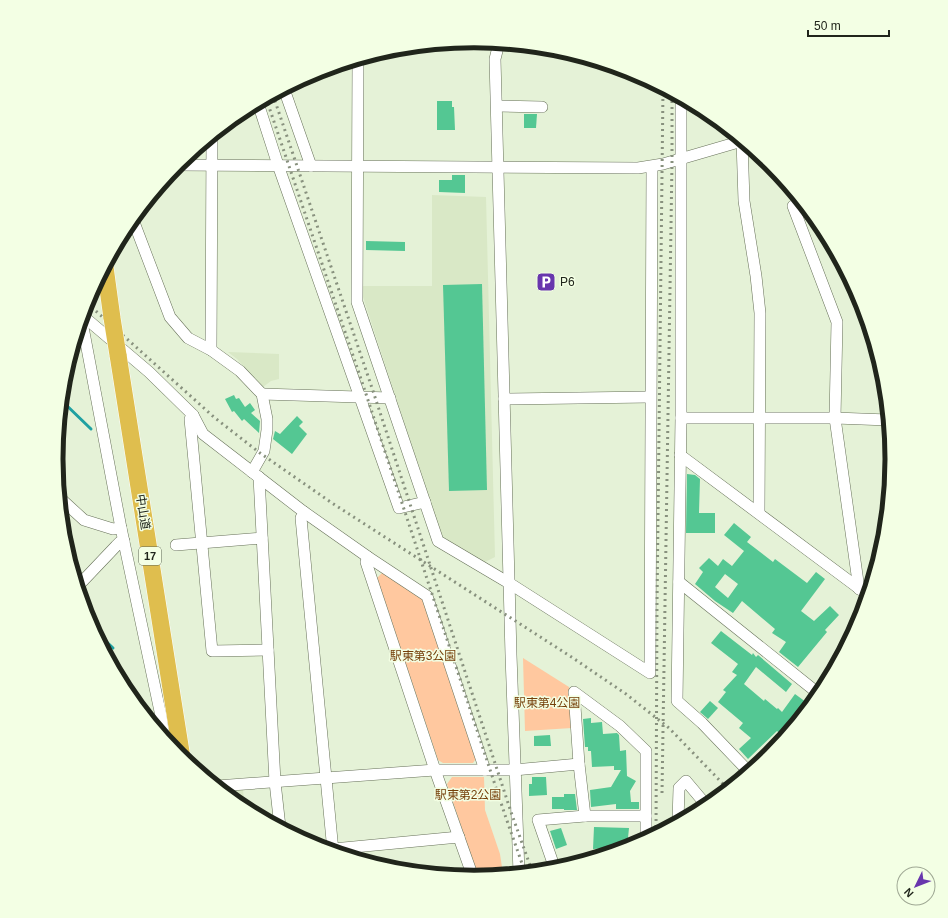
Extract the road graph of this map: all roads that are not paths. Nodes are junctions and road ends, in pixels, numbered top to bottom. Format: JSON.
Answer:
{"nodes":[{"id":1,"x":498,"y":49,"type":"edge"},
{"id":2,"x":358,"y":65,"type":"edge"},
{"id":3,"x":286,"y":94,"type":"edge"},
{"id":4,"x":681,"y":104,"type":"edge"},
{"id":5,"x":497,"y":106,"type":"junction"},
{"id":6,"x":542,"y":107,"type":"dead end"},
{"id":7,"x":260,"y":109,"type":"edge"},
{"id":8,"x":212,"y":143,"type":"edge"},
{"id":9,"x":736,"y":143,"type":"edge"},
{"id":10,"x":742,"y":148,"type":"edge"},
{"id":11,"x":680,"y":160,"type":"junction"},
{"id":12,"x":186,"y":165,"type":"edge"},
{"id":13,"x":212,"y":165,"type":"junction"},
{"id":14,"x":278,"y":166,"type":"junction"},
{"id":15,"x":311,"y":166,"type":"junction"},
{"id":16,"x":358,"y":166,"type":"junction"},
{"id":17,"x":499,"y":167,"type":"junction"},
{"id":18,"x":652,"y":167,"type":"junction"},
{"id":19,"x":793,"y":206,"type":"dead end"},
{"id":20,"x":136,"y":226,"type":"edge"},
{"id":21,"x":106,"y":275,"type":"edge"},
{"id":22,"x":85,"y":326,"type":"edge"},
{"id":23,"x":84,"y":330,"type":"edge"},
{"id":24,"x":211,"y":350,"type":"junction"},
{"id":25,"x":262,"y":394,"type":"junction"},
{"id":26,"x":650,"y":397,"type":"junction"},
{"id":27,"x":359,"y":398,"type":"junction"},
{"id":28,"x":390,"y":398,"type":"junction"},
{"id":29,"x":504,"y":399,"type":"junction"},
{"id":30,"x":193,"y":415,"type":"junction"},
{"id":31,"x":681,"y":418,"type":"junction"},
{"id":32,"x":759,"y":418,"type":"junction"},
{"id":33,"x":835,"y":418,"type":"junction"},
{"id":34,"x":883,"y":420,"type":"edge"},
{"id":35,"x":680,"y":455,"type":"junction"},
{"id":36,"x":256,"y":475,"type":"junction"},
{"id":37,"x":425,"y":502,"type":"junction"},
{"id":38,"x":66,"y":503,"type":"edge"},
{"id":39,"x":304,"y":512,"type":"junction"},
{"id":40,"x":759,"y":513,"type":"junction"},
{"id":41,"x":121,"y":528,"type":"junction"},
{"id":42,"x":262,"y":538,"type":"junction"},
{"id":43,"x":124,"y":541,"type":"junction"},
{"id":44,"x":203,"y":543,"type":"junction"},
{"id":45,"x":176,"y":545,"type":"dead end"},
{"id":46,"x":368,"y":557,"type":"junction"},
{"id":47,"x":82,"y":582,"type":"edge"},
{"id":48,"x":679,"y":582,"type":"junction"},
{"id":49,"x":509,"y":583,"type":"junction"},
{"id":50,"x":863,"y":592,"type":"edge"},
{"id":51,"x":268,"y":650,"type":"junction"},
{"id":52,"x":814,"y":690,"type":"edge"},
{"id":53,"x":162,"y":726,"type":"edge"},
{"id":54,"x":180,"y":747,"type":"edge"},
{"id":55,"x":579,"y":764,"type":"junction"},
{"id":56,"x":745,"y":768,"type":"edge"},
{"id":57,"x":435,"y":770,"type":"junction"},
{"id":58,"x":485,"y":770,"type":"junction"},
{"id":59,"x":514,"y":770,"type":"junction"},
{"id":60,"x":325,"y":778,"type":"junction"},
{"id":61,"x":275,"y":782,"type":"junction"},
{"id":62,"x":225,"y":785,"type":"edge"},
{"id":63,"x":702,"y":801,"type":"edge"},
{"id":64,"x":678,"y":815,"type":"edge"},
{"id":65,"x":584,"y":816,"type":"junction"},
{"id":66,"x":646,"y":816,"type":"junction"},
{"id":67,"x":279,"y":821,"type":"edge"},
{"id":68,"x":646,"y":832,"type":"edge"},
{"id":69,"x":459,"y":837,"type":"junction"},
{"id":70,"x":332,"y":845,"type":"edge"},
{"id":71,"x":345,"y":849,"type":"edge"},
{"id":72,"x":553,"y":862,"type":"edge"},
{"id":73,"x":519,"y":867,"type":"edge"},
{"id":74,"x":471,"y":870,"type":"edge"}],
"edges":[{"from":1,"to":5,"type":"street"},
{"from":2,"to":16,"type":"street"},
{"from":3,"to":15,"type":"street"},
{"from":4,"to":11,"type":"street"},
{"from":5,"to":6,"type":"street"},
{"from":5,"to":17,"type":"street"},
{"from":7,"to":14,"type":"street"},
{"from":8,"to":13,"type":"street"},
{"from":9,"to":11,"type":"street"},
{"from":10,"to":32,"type":"street"},
{"from":11,"to":18,"type":"street"},
{"from":11,"to":31,"type":"street"},
{"from":12,"to":13,"type":"street"},
{"from":13,"to":14,"type":"street"},
{"from":13,"to":24,"type":"street"},
{"from":14,"to":15,"type":"street"},
{"from":14,"to":27,"type":"street"},
{"from":15,"to":16,"type":"street"},
{"from":16,"to":17,"type":"street"},
{"from":16,"to":28,"type":"street"},
{"from":17,"to":18,"type":"street"},
{"from":17,"to":29,"type":"street"},
{"from":18,"to":26,"type":"street"},
{"from":19,"to":33,"type":"street"},
{"from":20,"to":24,"type":"street"},
{"from":21,"to":54,"type":"highway","name":"中山道","number":"17","bridge":true},
{"from":22,"to":30,"type":"street"},
{"from":23,"to":41,"type":"street"},
{"from":24,"to":25,"type":"street"},
{"from":25,"to":27,"type":"street"},
{"from":25,"to":36,"type":"street"},
{"from":26,"to":29,"type":"street"},
{"from":26,"to":49,"type":"street"},
{"from":27,"to":28,"type":"street"},
{"from":27,"to":37,"type":"street"},
{"from":28,"to":37,"type":"street"},
{"from":29,"to":49,"type":"street"},
{"from":30,"to":36,"type":"street"},
{"from":30,"to":44,"type":"street"},
{"from":31,"to":32,"type":"street"},
{"from":31,"to":35,"type":"street"},
{"from":32,"to":33,"type":"street"},
{"from":32,"to":40,"type":"street"},
{"from":33,"to":34,"type":"street"},
{"from":33,"to":50,"type":"street"},
{"from":35,"to":40,"type":"street"},
{"from":35,"to":48,"type":"street"},
{"from":36,"to":39,"type":"street"},
{"from":36,"to":42,"type":"street"},
{"from":37,"to":49,"type":"street"},
{"from":38,"to":41,"type":"street"},
{"from":39,"to":46,"type":"street"},
{"from":39,"to":60,"type":"street"},
{"from":40,"to":50,"type":"street"},
{"from":41,"to":43,"type":"street"},
{"from":42,"to":44,"type":"street"},
{"from":42,"to":51,"type":"street"},
{"from":43,"to":47,"type":"street"},
{"from":43,"to":53,"type":"street"},
{"from":44,"to":45,"type":"street"},
{"from":44,"to":51,"type":"street"},
{"from":46,"to":57,"type":"street"},
{"from":46,"to":58,"type":"street"},
{"from":48,"to":52,"type":"street"},
{"from":48,"to":56,"type":"street"},
{"from":49,"to":59,"type":"street"},
{"from":51,"to":61,"type":"street"},
{"from":55,"to":59,"type":"street"},
{"from":55,"to":65,"type":"street"},
{"from":55,"to":66,"type":"street"},
{"from":57,"to":58,"type":"street"},
{"from":57,"to":60,"type":"street"},
{"from":57,"to":69,"type":"street"},
{"from":58,"to":59,"type":"street"},
{"from":59,"to":73,"type":"street"},
{"from":60,"to":61,"type":"street"},
{"from":60,"to":70,"type":"street"},
{"from":61,"to":62,"type":"street"},
{"from":61,"to":67,"type":"street"},
{"from":63,"to":64,"type":"street"},
{"from":65,"to":66,"type":"street"},
{"from":65,"to":72,"type":"street"},
{"from":66,"to":68,"type":"street"},
{"from":69,"to":71,"type":"street"},
{"from":69,"to":74,"type":"street"}]}
